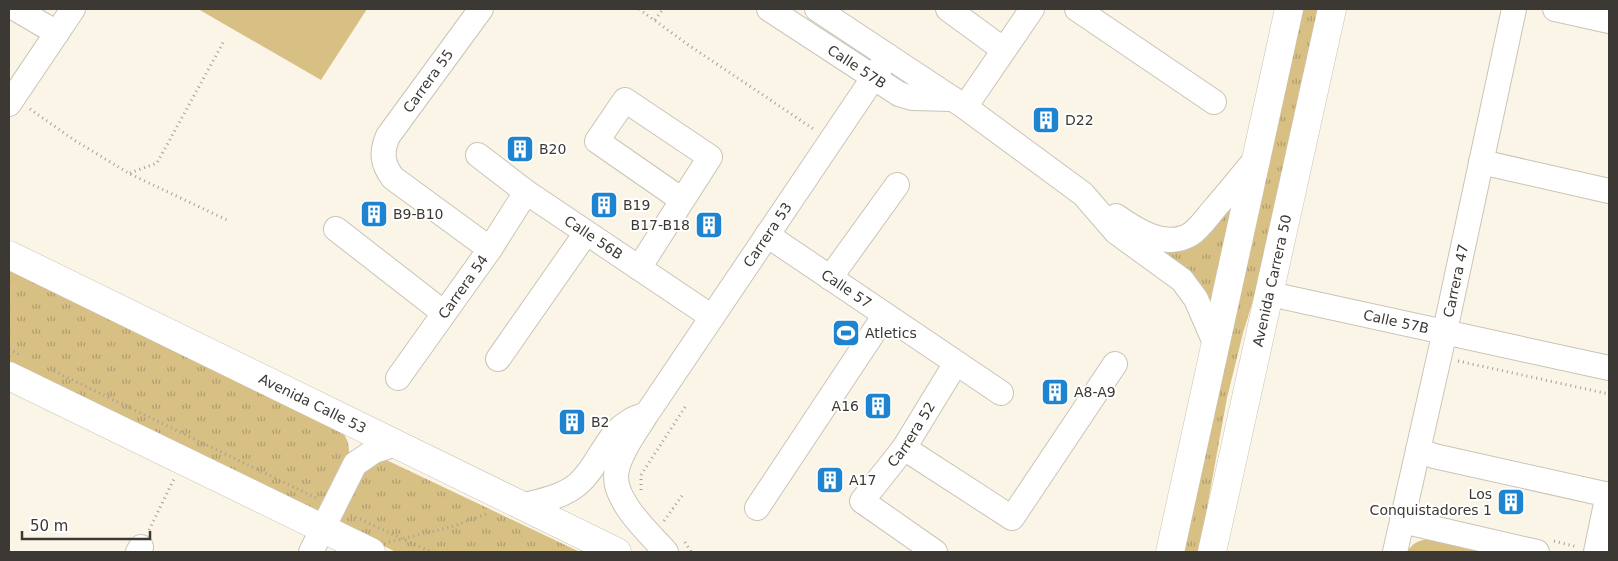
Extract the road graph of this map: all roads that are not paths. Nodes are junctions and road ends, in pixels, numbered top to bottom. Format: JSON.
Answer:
{"nodes":[{"id":1,"x":16,"y":9,"type":"edge"},
{"id":2,"x":73,"y":9,"type":"edge"},
{"id":3,"x":481,"y":9,"type":"edge"},
{"id":4,"x":768,"y":9,"type":"edge"},
{"id":5,"x":817,"y":9,"type":"edge"},
{"id":6,"x":948,"y":9,"type":"edge"},
{"id":7,"x":1032,"y":9,"type":"edge"},
{"id":8,"x":1077,"y":9,"type":"edge"},
{"id":9,"x":1288,"y":9,"type":"edge"},
{"id":10,"x":1332,"y":9,"type":"edge"},
{"id":11,"x":1514,"y":9,"type":"edge"},
{"id":12,"x":1554,"y":9,"type":"edge"},
{"id":13,"x":1609,"y":21,"type":"edge"},
{"id":14,"x":57,"y":33,"type":"junction"},
{"id":15,"x":1004,"y":50,"type":"junction"},
{"id":16,"x":888,"y":56,"type":"junction"},
{"id":17,"x":873,"y":78,"type":"junction"},
{"id":18,"x":11,"y":100,"type":"edge"},
{"id":19,"x":1214,"y":102,"type":"dead end"},
{"id":20,"x":959,"y":103,"type":"junction"},
{"id":21,"x":478,"y":155,"type":"dead end"},
{"id":22,"x":1254,"y":162,"type":"junction"},
{"id":23,"x":1481,"y":162,"type":"junction"},
{"id":24,"x":897,"y":185,"type":"dead end"},
{"id":25,"x":1609,"y":191,"type":"edge"},
{"id":26,"x":526,"y":192,"type":"junction"},
{"id":27,"x":1083,"y":194,"type":"junction"},
{"id":28,"x":682,"y":200,"type":"junction"},
{"id":29,"x":336,"y":229,"type":"dead end"},
{"id":30,"x":586,"y":233,"type":"junction"},
{"id":31,"x":767,"y":235,"type":"junction"},
{"id":32,"x":490,"y":249,"type":"junction"},
{"id":33,"x":9,"y":255,"type":"edge"},
{"id":34,"x":639,"y":268,"type":"junction"},
{"id":35,"x":830,"y":278,"type":"junction"},
{"id":36,"x":1270,"y":294,"type":"junction"},
{"id":37,"x":444,"y":313,"type":"junction"},
{"id":38,"x":885,"y":315,"type":"junction"},
{"id":39,"x":712,"y":317,"type":"junction"},
{"id":40,"x":1445,"y":331,"type":"junction"},
{"id":41,"x":1215,"y":343,"type":"junction"},
{"id":42,"x":498,"y":359,"type":"dead end"},
{"id":43,"x":956,"y":363,"type":"junction"},
{"id":44,"x":1115,"y":364,"type":"dead end"},
{"id":45,"x":18,"y":367,"type":"edge"},
{"id":46,"x":1609,"y":368,"type":"edge"},
{"id":47,"x":398,"y":378,"type":"dead end"},
{"id":48,"x":1001,"y":393,"type":"dead end"},
{"id":49,"x":646,"y":415,"type":"junction"},
{"id":50,"x":396,"y":444,"type":"junction"},
{"id":51,"x":904,"y":448,"type":"junction"},
{"id":52,"x":1418,"y":450,"type":"junction"},
{"id":53,"x":1609,"y":494,"type":"edge"},
{"id":54,"x":521,"y":506,"type":"junction"},
{"id":55,"x":757,"y":508,"type":"dead end"},
{"id":56,"x":1402,"y":520,"type":"junction"},
{"id":57,"x":322,"y":529,"type":"edge"},
{"id":58,"x":376,"y":546,"type":"edge"},
{"id":59,"x":675,"y":547,"type":"edge"},
{"id":60,"x":617,"y":552,"type":"edge"},
{"id":61,"x":935,"y":552,"type":"edge"},
{"id":62,"x":1170,"y":552,"type":"edge"},
{"id":63,"x":1212,"y":552,"type":"edge"},
{"id":64,"x":1395,"y":552,"type":"edge"},
{"id":65,"x":1537,"y":552,"type":"edge"},
{"id":66,"x":1596,"y":552,"type":"edge"}],
"edges":[{"from":1,"to":14,"type":"street"},
{"from":2,"to":14,"type":"street"},
{"from":3,"to":32,"type":"street","name":"Carrera 55"},
{"from":4,"to":17,"type":"street","name":"Calle 57B"},
{"from":5,"to":16,"type":"street","name":"Calle 57B"},
{"from":6,"to":15,"type":"street"},
{"from":7,"to":15,"type":"street"},
{"from":8,"to":19,"type":"street"},
{"from":9,"to":22,"type":"main road"},
{"from":10,"to":36,"type":"main road","name":"Avenida Carrera 50"},
{"from":11,"to":23,"type":"street","name":"Carrera 47"},
{"from":12,"to":13,"type":"street"},
{"from":14,"to":18,"type":"street"},
{"from":15,"to":20,"type":"street"},
{"from":16,"to":17,"type":"street","name":"Carrera 53"},
{"from":16,"to":20,"type":"street","name":"Calle 57B"},
{"from":17,"to":20,"type":"street","name":"Calle 57B"},
{"from":17,"to":31,"type":"street","name":"Carrera 53"},
{"from":20,"to":27,"type":"street","name":"Calle 57B"},
{"from":21,"to":26,"type":"street","name":"Calle 56B"},
{"from":22,"to":27,"type":"street","name":"Calle 57B"},
{"from":22,"to":41,"type":"main road"},
{"from":23,"to":25,"type":"street"},
{"from":23,"to":40,"type":"street","name":"Carrera 47"},
{"from":24,"to":35,"type":"street"},
{"from":26,"to":30,"type":"street","name":"Calle 56B"},
{"from":26,"to":32,"type":"street","name":"Carrera 54"},
{"from":27,"to":41,"type":"street","name":"Calle 57B"},
{"from":28,"to":28,"type":"street"},
{"from":28,"to":34,"type":"street"},
{"from":29,"to":37,"type":"street"},
{"from":30,"to":34,"type":"street","name":"Calle 56B"},
{"from":30,"to":42,"type":"street"},
{"from":31,"to":35,"type":"street","name":"Calle 57"},
{"from":31,"to":39,"type":"street","name":"Carrera 53"},
{"from":32,"to":37,"type":"street","name":"Carrera 54"},
{"from":33,"to":50,"type":"main road","name":"Avenida Calle 53"},
{"from":34,"to":39,"type":"street","name":"Calle 56B"},
{"from":35,"to":38,"type":"street","name":"Calle 57"},
{"from":36,"to":40,"type":"street","name":"Calle 57B"},
{"from":36,"to":63,"type":"main road","name":"Avenida Carrera 50"},
{"from":37,"to":47,"type":"street","name":"Carrera 54"},
{"from":38,"to":43,"type":"street","name":"Calle 57"},
{"from":38,"to":55,"type":"street"},
{"from":39,"to":49,"type":"street","name":"Carrera 53"},
{"from":40,"to":46,"type":"street","name":"Calle 57B"},
{"from":40,"to":52,"type":"street","name":"Carrera 47"},
{"from":41,"to":62,"type":"main road"},
{"from":43,"to":48,"type":"street","name":"Calle 57"},
{"from":43,"to":51,"type":"street","name":"Carrera 52"},
{"from":44,"to":51,"type":"street"},
{"from":45,"to":57,"type":"main road"},
{"from":49,"to":54,"type":"street"},
{"from":49,"to":59,"type":"street","name":"Carrera 53"},
{"from":50,"to":54,"type":"main road","name":"Avenida Calle 53"},
{"from":50,"to":57,"type":"street"},
{"from":51,"to":61,"type":"street","name":"Carrera 52"},
{"from":52,"to":53,"type":"street"},
{"from":52,"to":56,"type":"street","name":"Carrera 47"},
{"from":53,"to":66,"type":"street"},
{"from":54,"to":60,"type":"main road","name":"Avenida Calle 53"},
{"from":56,"to":64,"type":"street","name":"Carrera 47"},
{"from":56,"to":65,"type":"street"},
{"from":57,"to":58,"type":"main road"}]}
